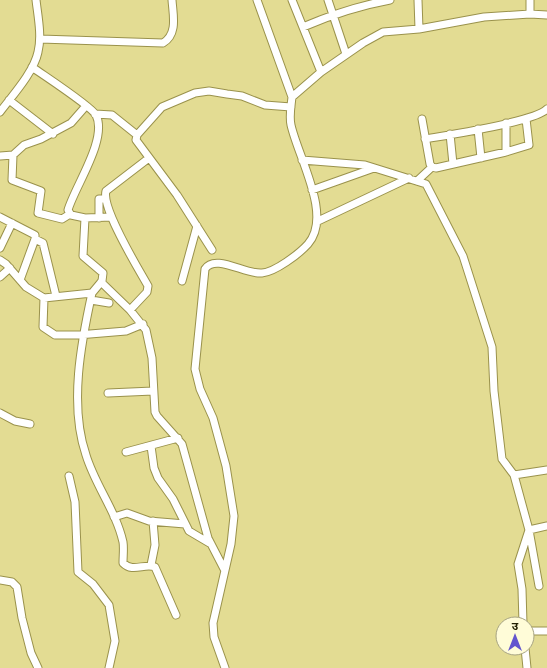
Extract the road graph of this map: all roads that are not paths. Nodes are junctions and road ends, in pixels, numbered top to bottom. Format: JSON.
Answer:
{"nodes":[{"id":1,"x":36,"y":0,"type":"edge"},
{"id":2,"x":172,"y":0,"type":"edge"},
{"id":3,"x":257,"y":0,"type":"edge"},
{"id":4,"x":292,"y":0,"type":"edge"},
{"id":5,"x":328,"y":0,"type":"edge"},
{"id":6,"x":390,"y":0,"type":"edge"},
{"id":7,"x":418,"y":0,"type":"edge"},
{"id":8,"x":530,"y":0,"type":"edge"},
{"id":9,"x":333,"y":14,"type":"junction"},
{"id":10,"x":530,"y":14,"type":"junction"},
{"id":11,"x":547,"y":15,"type":"edge"},
{"id":12,"x":303,"y":28,"type":"junction"},
{"id":13,"x":419,"y":29,"type":"junction"},
{"id":14,"x":40,"y":39,"type":"junction"},
{"id":15,"x":346,"y":54,"type":"junction"},
{"id":16,"x":32,"y":67,"type":"junction"},
{"id":17,"x":321,"y":72,"type":"junction"},
{"id":18,"x":292,"y":98,"type":"junction"},
{"id":19,"x":9,"y":100,"type":"junction"},
{"id":20,"x":86,"y":106,"type":"junction"},
{"id":21,"x":291,"y":107,"type":"junction"},
{"id":22,"x":547,"y":109,"type":"edge"},
{"id":23,"x":0,"y":112,"type":"edge"},
{"id":24,"x":95,"y":114,"type":"junction"},
{"id":25,"x":422,"y":119,"type":"dead end"},
{"id":26,"x":526,"y":119,"type":"junction"},
{"id":27,"x":506,"y":123,"type":"junction"},
{"id":28,"x":478,"y":129,"type":"junction"},
{"id":29,"x":53,"y":134,"type":"junction"},
{"id":30,"x":450,"y":134,"type":"junction"},
{"id":31,"x":137,"y":135,"type":"junction"},
{"id":32,"x":425,"y":139,"type":"junction"},
{"id":33,"x":506,"y":152,"type":"junction"},
{"id":34,"x":0,"y":156,"type":"edge"},
{"id":35,"x":13,"y":156,"type":"junction"},
{"id":36,"x":149,"y":158,"type":"junction"},
{"id":37,"x":481,"y":158,"type":"junction"},
{"id":38,"x":302,"y":160,"type":"junction"},
{"id":39,"x":453,"y":164,"type":"junction"},
{"id":40,"x":432,"y":167,"type":"junction"},
{"id":41,"x":374,"y":168,"type":"junction"},
{"id":42,"x":409,"y":178,"type":"junction"},
{"id":43,"x":417,"y":181,"type":"junction"},
{"id":44,"x":312,"y":190,"type":"junction"},
{"id":45,"x":105,"y":199,"type":"junction"},
{"id":46,"x":70,"y":214,"type":"junction"},
{"id":47,"x":0,"y":217,"type":"edge"},
{"id":48,"x":85,"y":218,"type":"junction"},
{"id":49,"x":99,"y":218,"type":"junction"},
{"id":50,"x":111,"y":218,"type":"junction"},
{"id":51,"x":318,"y":221,"type":"junction"},
{"id":52,"x":12,"y":223,"type":"junction"},
{"id":53,"x":197,"y":226,"type":"junction"},
{"id":54,"x":35,"y":239,"type":"junction"},
{"id":55,"x":0,"y":248,"type":"edge"},
{"id":56,"x":212,"y":250,"type":"dead end"},
{"id":57,"x":0,"y":260,"type":"edge"},
{"id":58,"x":10,"y":268,"type":"junction"},
{"id":59,"x":0,"y":277,"type":"edge"},
{"id":60,"x":20,"y":280,"type":"junction"},
{"id":61,"x":182,"y":281,"type":"dead end"},
{"id":62,"x":101,"y":282,"type":"junction"},
{"id":63,"x":56,"y":296,"type":"junction"},
{"id":64,"x":92,"y":296,"type":"junction"},
{"id":65,"x":44,"y":298,"type":"junction"},
{"id":66,"x":109,"y":303,"type":"dead end"},
{"id":67,"x":130,"y":310,"type":"junction"},
{"id":68,"x":143,"y":324,"type":"junction"},
{"id":69,"x":84,"y":335,"type":"junction"},
{"id":70,"x":153,"y":391,"type":"junction"},
{"id":71,"x":108,"y":393,"type":"dead end"},
{"id":72,"x":0,"y":413,"type":"edge"},
{"id":73,"x":30,"y":424,"type":"dead end"},
{"id":74,"x":178,"y":438,"type":"junction"},
{"id":75,"x":151,"y":446,"type":"junction"},
{"id":76,"x":126,"y":452,"type":"dead end"},
{"id":77,"x":547,"y":470,"type":"edge"},
{"id":78,"x":514,"y":475,"type":"junction"},
{"id":79,"x":70,"y":476,"type":"dead end"},
{"id":80,"x":114,"y":517,"type":"junction"},
{"id":81,"x":153,"y":521,"type":"junction"},
{"id":82,"x":185,"y":524,"type":"junction"},
{"id":83,"x":547,"y":526,"type":"edge"},
{"id":84,"x":529,"y":530,"type":"junction"},
{"id":85,"x":211,"y":544,"type":"junction"},
{"id":86,"x":151,"y":565,"type":"junction"},
{"id":87,"x":224,"y":569,"type":"junction"},
{"id":88,"x":0,"y":580,"type":"edge"},
{"id":89,"x":539,"y":586,"type":"dead end"},
{"id":90,"x":176,"y":615,"type":"dead end"},
{"id":91,"x":522,"y":616,"type":"edge"},
{"id":92,"x":535,"y":631,"type":"edge"},
{"id":93,"x":547,"y":631,"type":"edge"},
{"id":94,"x":526,"y":656,"type":"edge"},
{"id":95,"x":38,"y":668,"type":"edge"},
{"id":96,"x":109,"y":668,"type":"edge"},
{"id":97,"x":225,"y":668,"type":"edge"},
{"id":98,"x":527,"y":668,"type":"edge"}],
"edges":[{"from":1,"to":14,"type":"street"},
{"from":2,"to":14,"type":"street"},
{"from":3,"to":18,"type":"street"},
{"from":4,"to":12,"type":"street"},
{"from":5,"to":9,"type":"street"},
{"from":6,"to":9,"type":"street"},
{"from":7,"to":13,"type":"street"},
{"from":8,"to":10,"type":"street"},
{"from":9,"to":12,"type":"street"},
{"from":9,"to":15,"type":"street"},
{"from":10,"to":11,"type":"street"},
{"from":10,"to":13,"type":"street"},
{"from":12,"to":17,"type":"street"},
{"from":13,"to":15,"type":"street"},
{"from":14,"to":16,"type":"street"},
{"from":15,"to":17,"type":"street"},
{"from":16,"to":19,"type":"street"},
{"from":16,"to":20,"type":"street"},
{"from":17,"to":18,"type":"street"},
{"from":18,"to":21,"type":"street"},
{"from":19,"to":23,"type":"street"},
{"from":19,"to":29,"type":"street"},
{"from":20,"to":24,"type":"street"},
{"from":20,"to":29,"type":"street"},
{"from":21,"to":31,"type":"street"},
{"from":21,"to":38,"type":"street"},
{"from":22,"to":26,"type":"street"},
{"from":24,"to":31,"type":"street"},
{"from":24,"to":46,"type":"street"},
{"from":25,"to":32,"type":"street"},
{"from":26,"to":27,"type":"street"},
{"from":26,"to":33,"type":"street"},
{"from":27,"to":28,"type":"street"},
{"from":27,"to":33,"type":"street"},
{"from":28,"to":30,"type":"street"},
{"from":28,"to":37,"type":"street"},
{"from":29,"to":35,"type":"street"},
{"from":30,"to":32,"type":"street"},
{"from":30,"to":39,"type":"street"},
{"from":31,"to":36,"type":"street"},
{"from":32,"to":40,"type":"street"},
{"from":33,"to":37,"type":"street"},
{"from":34,"to":35,"type":"street"},
{"from":35,"to":46,"type":"street"},
{"from":36,"to":45,"type":"street"},
{"from":36,"to":53,"type":"street"},
{"from":37,"to":39,"type":"street"},
{"from":38,"to":41,"type":"street"},
{"from":38,"to":44,"type":"street"},
{"from":39,"to":40,"type":"street"},
{"from":40,"to":43,"type":"street"},
{"from":41,"to":42,"type":"street"},
{"from":41,"to":44,"type":"street"},
{"from":42,"to":43,"type":"street"},
{"from":42,"to":51,"type":"street"},
{"from":43,"to":78,"type":"street"},
{"from":44,"to":51,"type":"street"},
{"from":45,"to":49,"type":"street"},
{"from":45,"to":50,"type":"street"},
{"from":46,"to":48,"type":"street"},
{"from":47,"to":52,"type":"street"},
{"from":48,"to":49,"type":"street"},
{"from":48,"to":62,"type":"street"},
{"from":49,"to":50,"type":"street"},
{"from":50,"to":67,"type":"street"},
{"from":51,"to":87,"type":"street"},
{"from":52,"to":54,"type":"street"},
{"from":52,"to":55,"type":"street"},
{"from":53,"to":56,"type":"street"},
{"from":53,"to":61,"type":"street"},
{"from":54,"to":60,"type":"street"},
{"from":54,"to":63,"type":"street"},
{"from":57,"to":58,"type":"street"},
{"from":58,"to":59,"type":"street"},
{"from":58,"to":60,"type":"street"},
{"from":60,"to":65,"type":"street"},
{"from":62,"to":64,"type":"street"},
{"from":62,"to":67,"type":"street"},
{"from":63,"to":64,"type":"street"},
{"from":63,"to":65,"type":"street"},
{"from":64,"to":66,"type":"street"},
{"from":64,"to":69,"type":"street"},
{"from":65,"to":69,"type":"street"},
{"from":67,"to":68,"type":"street"},
{"from":68,"to":69,"type":"street"},
{"from":68,"to":70,"type":"street"},
{"from":69,"to":80,"type":"street"},
{"from":70,"to":71,"type":"street"},
{"from":70,"to":74,"type":"street"},
{"from":72,"to":73,"type":"street"},
{"from":74,"to":75,"type":"street"},
{"from":74,"to":85,"type":"street"},
{"from":75,"to":76,"type":"street"},
{"from":75,"to":82,"type":"street"},
{"from":77,"to":78,"type":"street"},
{"from":78,"to":84,"type":"street"},
{"from":79,"to":96,"type":"street"},
{"from":80,"to":81,"type":"street"},
{"from":80,"to":86,"type":"street"},
{"from":81,"to":82,"type":"street"},
{"from":81,"to":86,"type":"street"},
{"from":82,"to":85,"type":"street"},
{"from":83,"to":84,"type":"street"},
{"from":84,"to":89,"type":"street"},
{"from":84,"to":91,"type":"street"},
{"from":85,"to":87,"type":"street"},
{"from":86,"to":90,"type":"street"},
{"from":87,"to":97,"type":"street"},
{"from":88,"to":95,"type":"street"},
{"from":92,"to":93,"type":"street"},
{"from":94,"to":98,"type":"street"}]}
